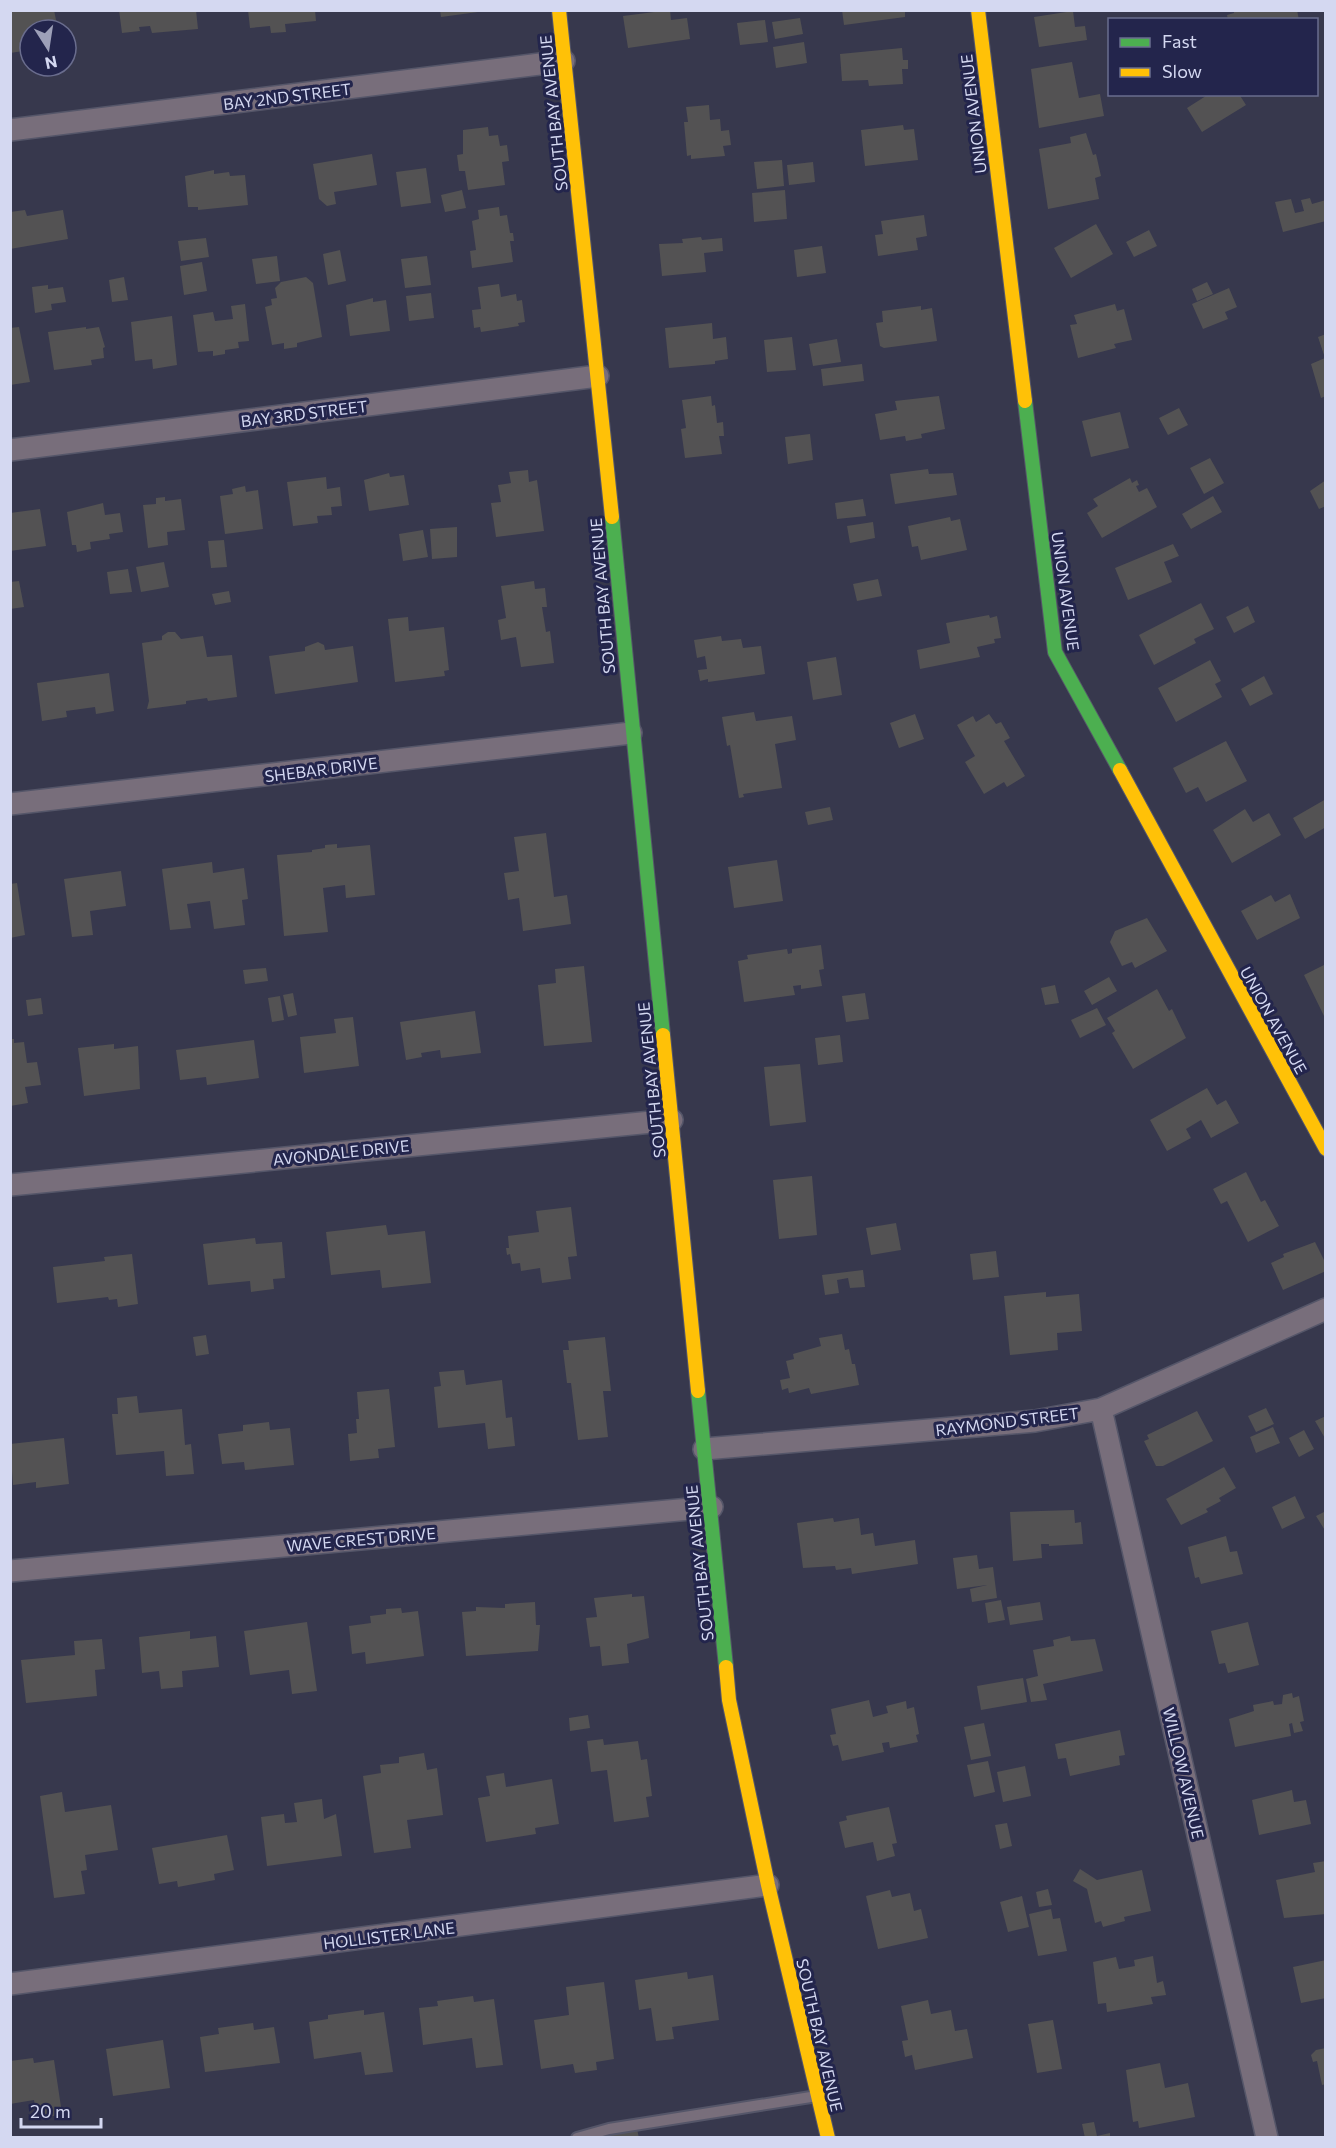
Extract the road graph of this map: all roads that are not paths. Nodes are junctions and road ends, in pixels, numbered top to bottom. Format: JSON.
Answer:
{"nodes":[{"id":1,"x":559,"y":10,"type":"edge"},
{"id":2,"x":978,"y":10,"type":"edge"},
{"id":3,"x":564,"y":61,"type":"junction"},
{"id":4,"x":10,"y":130,"type":"edge"},
{"id":5,"x":598,"y":376,"type":"junction"},
{"id":6,"x":10,"y":450,"type":"edge"},
{"id":7,"x":631,"y":733,"type":"junction"},
{"id":8,"x":10,"y":804,"type":"edge"},
{"id":9,"x":672,"y":1120,"type":"junction"},
{"id":10,"x":1326,"y":1149,"type":"edge"},
{"id":11,"x":10,"y":1185,"type":"edge"},
{"id":12,"x":1326,"y":1309,"type":"edge"},
{"id":13,"x":1101,"y":1409,"type":"junction"},
{"id":14,"x":704,"y":1449,"type":"junction"},
{"id":15,"x":712,"y":1507,"type":"junction"},
{"id":16,"x":10,"y":1571,"type":"edge"},
{"id":17,"x":768,"y":1885,"type":"junction"},
{"id":18,"x":10,"y":1984,"type":"edge"},
{"id":19,"x":818,"y":2096,"type":"junction"},
{"id":20,"x":577,"y":2138,"type":"edge"},
{"id":21,"x":828,"y":2138,"type":"edge"},
{"id":22,"x":1267,"y":2138,"type":"edge"}],
"edges":[{"from":1,"to":3,"type":"street","name":"SOUTH BAY AVENUE"},
{"from":2,"to":10,"type":"street","name":"UNION AVENUE"},
{"from":3,"to":4,"type":"street","name":"BAY 2ND STREET"},
{"from":3,"to":5,"type":"street","name":"SOUTH BAY AVENUE"},
{"from":5,"to":6,"type":"street","name":"BAY 3RD STREET"},
{"from":5,"to":7,"type":"street","name":"SOUTH BAY AVENUE"},
{"from":7,"to":8,"type":"street","name":"SHEBAR DRIVE"},
{"from":7,"to":9,"type":"street","name":"SOUTH BAY AVENUE"},
{"from":9,"to":11,"type":"street","name":"AVONDALE DRIVE"},
{"from":9,"to":14,"type":"street","name":"SOUTH BAY AVENUE"},
{"from":12,"to":13,"type":"street","name":"RAYMOND STREET"},
{"from":13,"to":14,"type":"street","name":"RAYMOND STREET"},
{"from":13,"to":22,"type":"street","name":"WILLOW AVENUE"},
{"from":14,"to":15,"type":"street","name":"SOUTH BAY AVENUE"},
{"from":15,"to":16,"type":"street","name":"WAVE CREST DRIVE"},
{"from":15,"to":17,"type":"street","name":"SOUTH BAY AVENUE"},
{"from":17,"to":18,"type":"street","name":"HOLLISTER LANE"},
{"from":17,"to":19,"type":"street","name":"SOUTH BAY AVENUE"},
{"from":19,"to":20,"type":"lane"},
{"from":19,"to":21,"type":"street","name":"SOUTH BAY AVENUE"}]}
